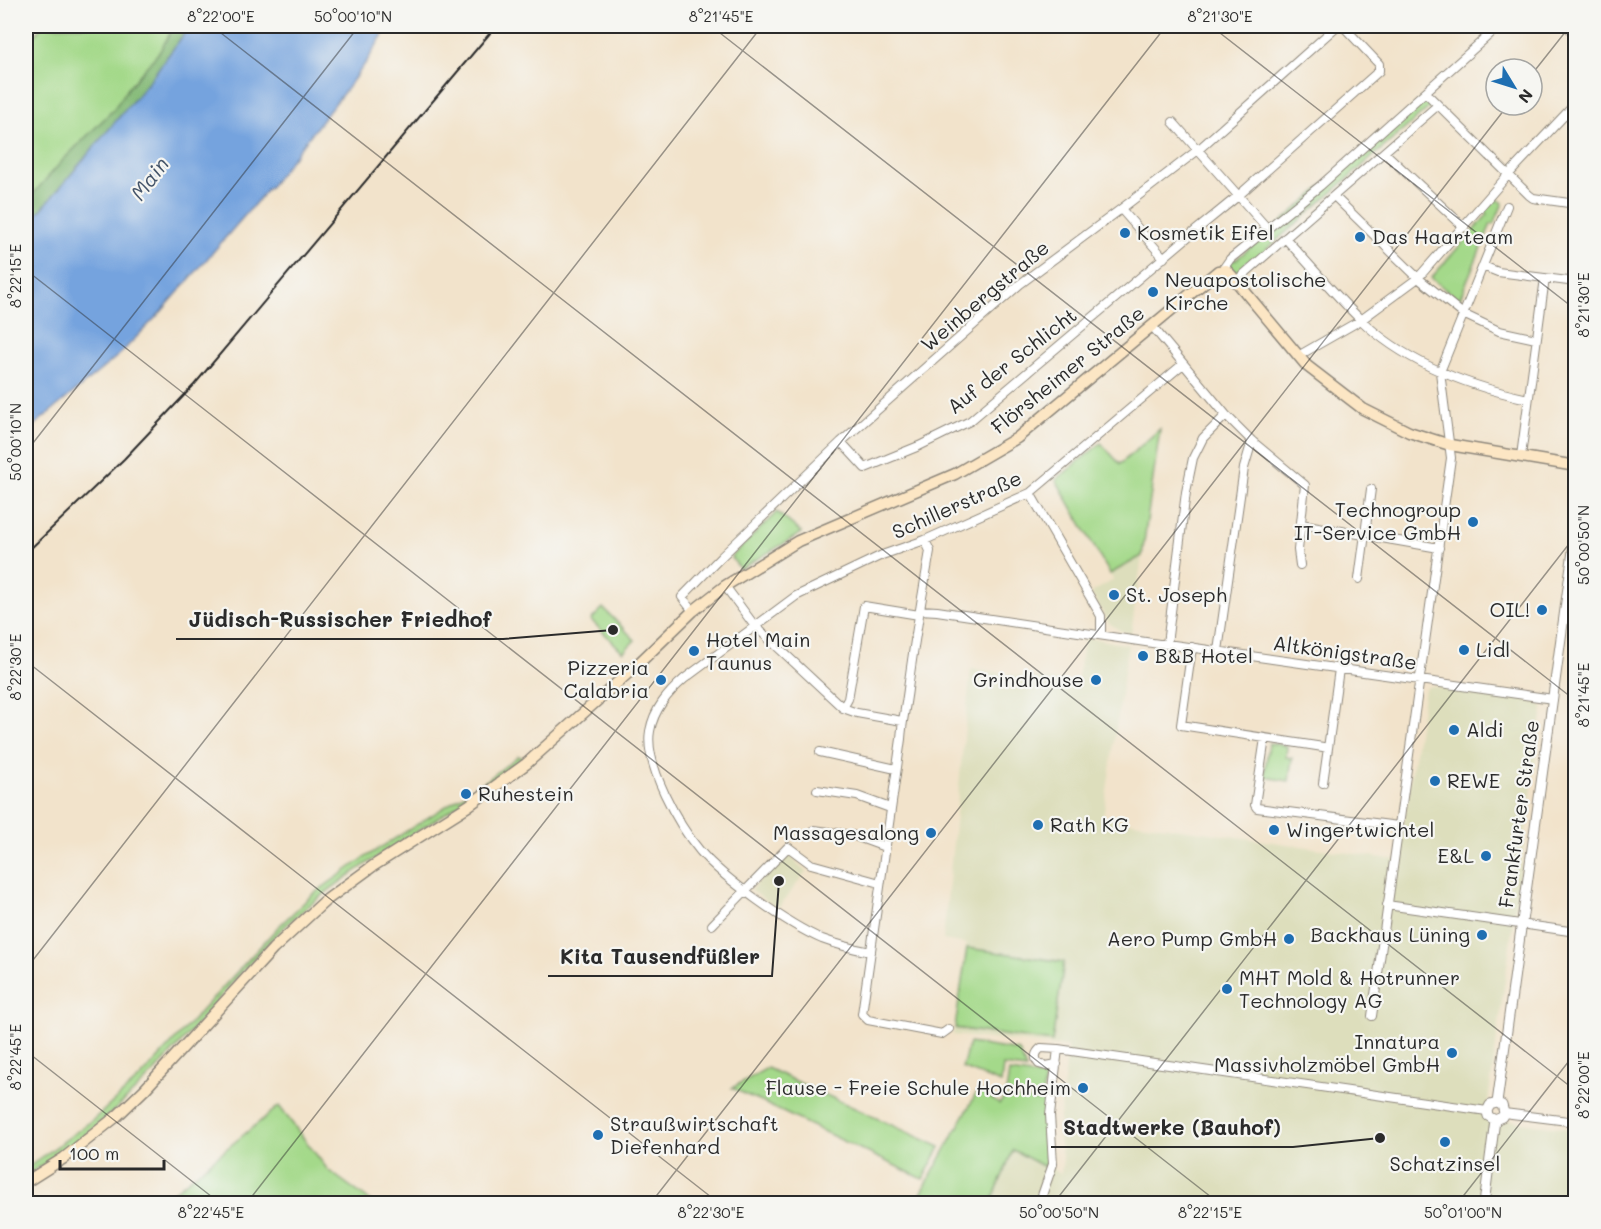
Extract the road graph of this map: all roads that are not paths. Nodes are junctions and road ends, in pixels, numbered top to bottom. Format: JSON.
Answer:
{"nodes":[{"id":1,"x":1337,"y":26,"type":"edge"},
{"id":2,"x":1343,"y":26,"type":"edge"},
{"id":3,"x":1498,"y":26,"type":"edge"},
{"id":4,"x":1567,"y":26,"type":"edge"},
{"id":5,"x":1575,"y":36,"type":"edge"},
{"id":6,"x":1425,"y":92,"type":"junction"},
{"id":7,"x":1575,"y":103,"type":"edge"},
{"id":8,"x":1438,"y":105,"type":"junction"},
{"id":9,"x":1173,"y":122,"type":"dead end"},
{"id":10,"x":1198,"y":150,"type":"junction"},
{"id":11,"x":1385,"y":153,"type":"junction"},
{"id":12,"x":1508,"y":175,"type":"junction"},
{"id":13,"x":1238,"y":196,"type":"junction"},
{"id":14,"x":1334,"y":196,"type":"junction"},
{"id":15,"x":1575,"y":204,"type":"edge"},
{"id":16,"x":1507,"y":206,"type":"dead end"},
{"id":17,"x":1121,"y":209,"type":"junction"},
{"id":18,"x":1464,"y":226,"type":"junction"},
{"id":19,"x":1267,"y":228,"type":"junction"},
{"id":20,"x":1286,"y":238,"type":"junction"},
{"id":21,"x":1164,"y":258,"type":"junction"},
{"id":22,"x":1482,"y":266,"type":"junction"},
{"id":23,"x":1223,"y":269,"type":"junction"},
{"id":24,"x":1418,"y":278,"type":"junction"},
{"id":25,"x":1545,"y":278,"type":"junction"},
{"id":26,"x":1236,"y":281,"type":"junction"},
{"id":27,"x":1575,"y":282,"type":"edge"},
{"id":28,"x":1463,"y":314,"type":"junction"},
{"id":29,"x":1361,"y":320,"type":"junction"},
{"id":30,"x":1152,"y":326,"type":"junction"},
{"id":31,"x":1536,"y":339,"type":"junction"},
{"id":32,"x":1298,"y":356,"type":"junction"},
{"id":33,"x":1183,"y":364,"type":"junction"},
{"id":34,"x":1440,"y":372,"type":"junction"},
{"id":35,"x":1528,"y":399,"type":"junction"},
{"id":36,"x":1226,"y":415,"type":"junction"},
{"id":37,"x":1252,"y":441,"type":"junction"},
{"id":38,"x":841,"y":442,"type":"junction"},
{"id":39,"x":1450,"y":445,"type":"junction"},
{"id":40,"x":1521,"y":456,"type":"junction"},
{"id":41,"x":1575,"y":466,"type":"edge"},
{"id":42,"x":1371,"y":489,"type":"dead end"},
{"id":43,"x":1030,"y":493,"type":"junction"},
{"id":44,"x":1301,"y":524,"type":"junction"},
{"id":45,"x":1575,"y":529,"type":"edge"},
{"id":46,"x":1364,"y":535,"type":"junction"},
{"id":47,"x":925,"y":540,"type":"junction"},
{"id":48,"x":1438,"y":548,"type":"junction"},
{"id":49,"x":1300,"y":565,"type":"dead end"},
{"id":50,"x":1359,"y":579,"type":"dead end"},
{"id":51,"x":725,"y":586,"type":"junction"},
{"id":52,"x":693,"y":611,"type":"junction"},
{"id":53,"x":920,"y":612,"type":"junction"},
{"id":54,"x":754,"y":626,"type":"junction"},
{"id":55,"x":1101,"y":635,"type":"junction"},
{"id":56,"x":1167,"y":644,"type":"junction"},
{"id":57,"x":1192,"y":647,"type":"junction"},
{"id":58,"x":1218,"y":651,"type":"junction"},
{"id":59,"x":1339,"y":669,"type":"junction"},
{"id":60,"x":1419,"y":681,"type":"junction"},
{"id":61,"x":1553,"y":699,"type":"junction"},
{"id":62,"x":843,"y":708,"type":"junction"},
{"id":63,"x":902,"y":721,"type":"junction"},
{"id":64,"x":1265,"y":738,"type":"junction"},
{"id":65,"x":1328,"y":748,"type":"junction"},
{"id":66,"x":820,"y":752,"type":"dead end"},
{"id":67,"x":896,"y":769,"type":"junction"},
{"id":68,"x":1323,"y":783,"type":"dead end"},
{"id":69,"x":817,"y":790,"type":"dead end"},
{"id":70,"x":890,"y":808,"type":"junction"},
{"id":71,"x":1398,"y":826,"type":"junction"},
{"id":72,"x":814,"y":830,"type":"dead end"},
{"id":73,"x":885,"y":847,"type":"junction"},
{"id":74,"x":880,"y":883,"type":"junction"},
{"id":75,"x":745,"y":890,"type":"junction"},
{"id":76,"x":1387,"y":905,"type":"junction"},
{"id":77,"x":1522,"y":924,"type":"junction"},
{"id":78,"x":712,"y":925,"type":"dead end"},
{"id":79,"x":1575,"y":932,"type":"edge"},
{"id":80,"x":871,"y":952,"type":"junction"},
{"id":81,"x":1372,"y":1016,"type":"dead end"},
{"id":82,"x":949,"y":1029,"type":"dead end"},
{"id":83,"x":1058,"y":1048,"type":"junction"},
{"id":84,"x":1057,"y":1064,"type":"junction"},
{"id":85,"x":1497,"y":1103,"type":"junction"},
{"id":86,"x":1487,"y":1111,"type":"junction"},
{"id":87,"x":1504,"y":1113,"type":"junction"},
{"id":88,"x":1495,"y":1120,"type":"junction"},
{"id":89,"x":1575,"y":1122,"type":"edge"},
{"id":90,"x":26,"y":1182,"type":"edge"},
{"id":91,"x":1039,"y":1203,"type":"edge"},
{"id":92,"x":1484,"y":1203,"type":"edge"}],
"edges":[{"from":1,"to":10,"type":"street","name":"Weinbergstraße"},
{"from":2,"to":13,"type":"street","name":"Auf der Schlicht"},
{"from":3,"to":6,"type":"street","name":"Flörsheimer Straße"},
{"from":4,"to":5,"type":"street"},
{"from":6,"to":8,"type":"street"},
{"from":6,"to":19,"type":"street","name":"Flörsheimer Straße"},
{"from":7,"to":12,"type":"street"},
{"from":8,"to":11,"type":"street"},
{"from":8,"to":12,"type":"street"},
{"from":9,"to":10,"type":"street"},
{"from":10,"to":13,"type":"street"},
{"from":10,"to":17,"type":"street","name":"Weinbergstraße"},
{"from":11,"to":14,"type":"street"},
{"from":11,"to":18,"type":"street"},
{"from":12,"to":15,"type":"street"},
{"from":12,"to":18,"type":"street"},
{"from":13,"to":19,"type":"street"},
{"from":13,"to":21,"type":"street","name":"Auf der Schlicht"},
{"from":14,"to":20,"type":"street"},
{"from":14,"to":24,"type":"street"},
{"from":16,"to":22,"type":"street"},
{"from":17,"to":21,"type":"street"},
{"from":17,"to":38,"type":"street","name":"Weinbergstraße"},
{"from":18,"to":24,"type":"street"},
{"from":19,"to":23,"type":"street","name":"Flörsheimer Straße"},
{"from":20,"to":26,"type":"street"},
{"from":20,"to":29,"type":"street"},
{"from":21,"to":38,"type":"street","name":"Auf der Schlicht"},
{"from":22,"to":25,"type":"street"},
{"from":22,"to":28,"type":"street"},
{"from":23,"to":26,"type":"main road"},
{"from":23,"to":30,"type":"main road","name":"Flörsheimer Straße"},
{"from":24,"to":28,"type":"street"},
{"from":24,"to":29,"type":"street"},
{"from":25,"to":27,"type":"street"},
{"from":25,"to":31,"type":"street"},
{"from":26,"to":32,"type":"main road"},
{"from":28,"to":31,"type":"street"},
{"from":28,"to":34,"type":"street"},
{"from":29,"to":32,"type":"street"},
{"from":29,"to":34,"type":"street"},
{"from":30,"to":33,"type":"street"},
{"from":30,"to":51,"type":"main road","name":"Flörsheimer Straße"},
{"from":31,"to":35,"type":"street"},
{"from":32,"to":39,"type":"main road"},
{"from":33,"to":36,"type":"street"},
{"from":33,"to":43,"type":"street","name":"Schillerstraße"},
{"from":34,"to":35,"type":"street"},
{"from":34,"to":39,"type":"street"},
{"from":35,"to":40,"type":"street"},
{"from":36,"to":37,"type":"street"},
{"from":36,"to":56,"type":"street"},
{"from":37,"to":44,"type":"street"},
{"from":37,"to":58,"type":"street"},
{"from":38,"to":52,"type":"street","name":"Weinbergstraße"},
{"from":39,"to":40,"type":"main road"},
{"from":39,"to":48,"type":"street"},
{"from":40,"to":41,"type":"main road"},
{"from":42,"to":46,"type":"street"},
{"from":43,"to":47,"type":"street","name":"Schillerstraße"},
{"from":43,"to":55,"type":"street"},
{"from":44,"to":46,"type":"street"},
{"from":44,"to":49,"type":"street"},
{"from":45,"to":61,"type":"street","name":"Frankfurter Straße"},
{"from":46,"to":48,"type":"street"},
{"from":46,"to":50,"type":"street"},
{"from":47,"to":53,"type":"street"},
{"from":47,"to":54,"type":"street","name":"Schillerstraße"},
{"from":48,"to":60,"type":"street"},
{"from":51,"to":52,"type":"main road","name":"Flörsheimer Straße"},
{"from":51,"to":54,"type":"street"},
{"from":52,"to":90,"type":"main road","name":"Flörsheimer Straße"},
{"from":53,"to":55,"type":"street","name":"Altkönigstraße"},
{"from":53,"to":62,"type":"street","name":"Altkönigstraße"},
{"from":53,"to":63,"type":"street"},
{"from":54,"to":62,"type":"street"},
{"from":54,"to":75,"type":"street","name":"Schillerstraße"},
{"from":55,"to":56,"type":"street","name":"Altkönigstraße"},
{"from":56,"to":57,"type":"street","name":"Altkönigstraße"},
{"from":57,"to":58,"type":"street","name":"Altkönigstraße"},
{"from":57,"to":64,"type":"street"},
{"from":58,"to":59,"type":"street","name":"Altkönigstraße"},
{"from":59,"to":60,"type":"street","name":"Altkönigstraße"},
{"from":59,"to":65,"type":"street"},
{"from":60,"to":61,"type":"street","name":"Altkönigstraße"},
{"from":60,"to":71,"type":"street"},
{"from":61,"to":77,"type":"street","name":"Frankfurter Straße"},
{"from":62,"to":63,"type":"street"},
{"from":63,"to":67,"type":"street"},
{"from":64,"to":65,"type":"street"},
{"from":64,"to":71,"type":"street"},
{"from":65,"to":68,"type":"street"},
{"from":66,"to":67,"type":"street"},
{"from":67,"to":70,"type":"street"},
{"from":69,"to":70,"type":"street"},
{"from":70,"to":73,"type":"street"},
{"from":71,"to":76,"type":"street"},
{"from":72,"to":73,"type":"street"},
{"from":73,"to":74,"type":"street"},
{"from":74,"to":75,"type":"street"},
{"from":74,"to":80,"type":"street"},
{"from":75,"to":78,"type":"street"},
{"from":75,"to":80,"type":"street","name":"Schillerstraße"},
{"from":76,"to":77,"type":"street"},
{"from":76,"to":81,"type":"street"},
{"from":77,"to":79,"type":"street"},
{"from":77,"to":85,"type":"street","name":"Frankfurter Straße"},
{"from":80,"to":82,"type":"street"},
{"from":83,"to":84,"type":"street"},
{"from":83,"to":84,"type":"street"},
{"from":83,"to":86,"type":"street"},
{"from":84,"to":91,"type":"street"},
{"from":85,"to":86,"type":"street"},
{"from":85,"to":87,"type":"street"},
{"from":86,"to":88,"type":"street"},
{"from":87,"to":88,"type":"street"},
{"from":87,"to":89,"type":"street"},
{"from":88,"to":92,"type":"street"}]}
